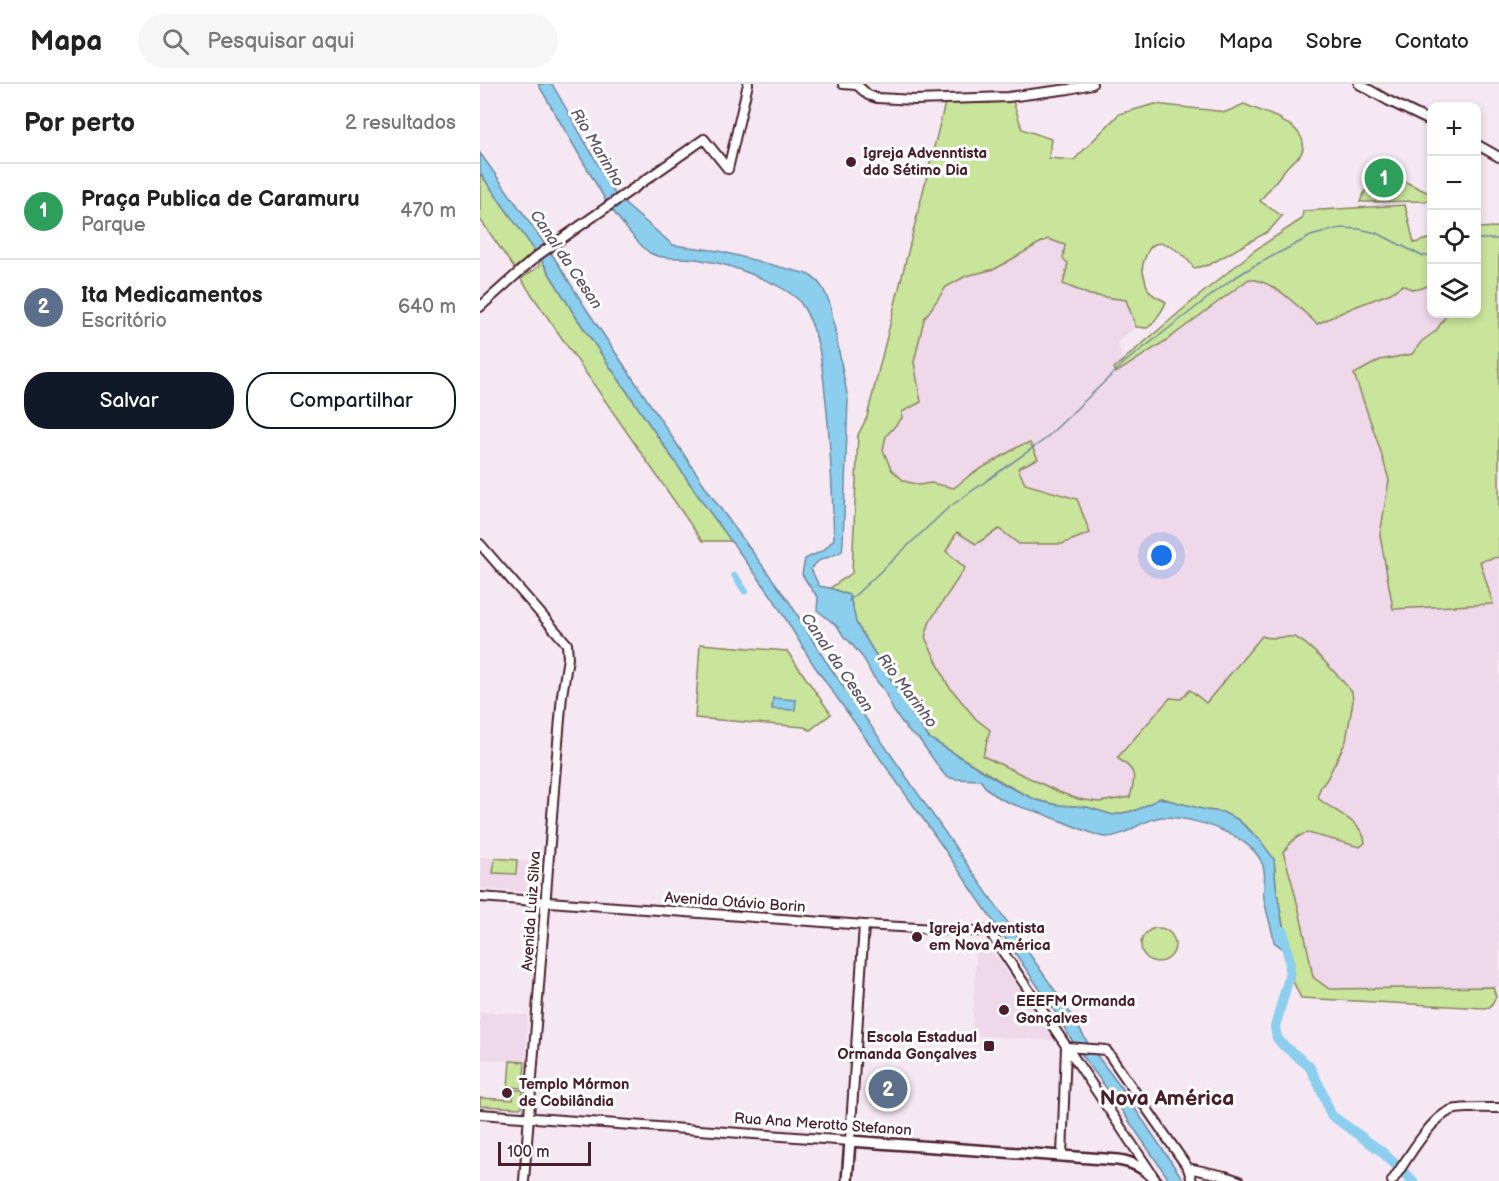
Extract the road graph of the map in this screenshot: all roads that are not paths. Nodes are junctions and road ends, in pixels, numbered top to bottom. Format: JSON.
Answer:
{"nodes":[{"id":1,"x":748,"y":84,"type":"edge"},
{"id":2,"x":843,"y":84,"type":"edge"},
{"id":3,"x":856,"y":84,"type":"edge"},
{"id":4,"x":1092,"y":84,"type":"edge"},
{"id":5,"x":1359,"y":84,"type":"edge"},
{"id":6,"x":1427,"y":120,"type":"edge"},
{"id":7,"x":1481,"y":147,"type":"edge"},
{"id":8,"x":1499,"y":158,"type":"edge"},
{"id":9,"x":480,"y":307,"type":"edge"},
{"id":10,"x":480,"y":544,"type":"edge"},
{"id":11,"x":480,"y":897,"type":"edge"},
{"id":12,"x":545,"y":902,"type":"junction"},
{"id":13,"x":864,"y":925,"type":"junction"},
{"id":14,"x":1066,"y":1047,"type":"junction"},
{"id":15,"x":1499,"y":1108,"type":"edge"},
{"id":16,"x":480,"y":1114,"type":"edge"},
{"id":17,"x":529,"y":1118,"type":"junction"},
{"id":18,"x":850,"y":1141,"type":"junction"},
{"id":19,"x":1062,"y":1156,"type":"junction"},
{"id":20,"x":1188,"y":1168,"type":"junction"},
{"id":21,"x":1201,"y":1171,"type":"junction"},
{"id":22,"x":1395,"y":1178,"type":"edge"},
{"id":23,"x":1156,"y":1180,"type":"edge"},
{"id":24,"x":524,"y":1181,"type":"edge"},
{"id":25,"x":847,"y":1181,"type":"edge"},
{"id":26,"x":1192,"y":1181,"type":"edge"},
{"id":27,"x":1239,"y":1181,"type":"edge"}],
"edges":[{"from":1,"to":9,"type":"street"},
{"from":2,"to":3,"type":"street"},
{"from":3,"to":4,"type":"street"},
{"from":5,"to":6,"type":"street"},
{"from":7,"to":8,"type":"street"},
{"from":10,"to":12,"type":"street","name":"Avenida Luiz Silva"},
{"from":11,"to":12,"type":"street","name":"Avenida Otávio Borin"},
{"from":12,"to":13,"type":"street","name":"Avenida Otávio Borin"},
{"from":12,"to":17,"type":"street","name":"Avenida Luiz Silva"},
{"from":13,"to":14,"type":"street","name":"Avenida Otávio Borin"},
{"from":13,"to":18,"type":"street"},
{"from":14,"to":19,"type":"street"},
{"from":14,"to":20,"type":"street"},
{"from":14,"to":23,"type":"street"},
{"from":15,"to":22,"type":"street"},
{"from":16,"to":17,"type":"street","name":"Rua Ana Merotto Stefanon"},
{"from":17,"to":18,"type":"street","name":"Rua Ana Merotto Stefanon"},
{"from":17,"to":24,"type":"street","name":"Avenida Luiz Silva"},
{"from":18,"to":19,"type":"main road","name":"Rua Ana Merotto Stefanon"},
{"from":18,"to":25,"type":"main road"},
{"from":19,"to":23,"type":"main road","name":"Rua Ana Merotto Stefanon"},
{"from":20,"to":21,"type":"street"},
{"from":20,"to":26,"type":"street"},
{"from":21,"to":26,"type":"street"},
{"from":21,"to":27,"type":"street"}]}
